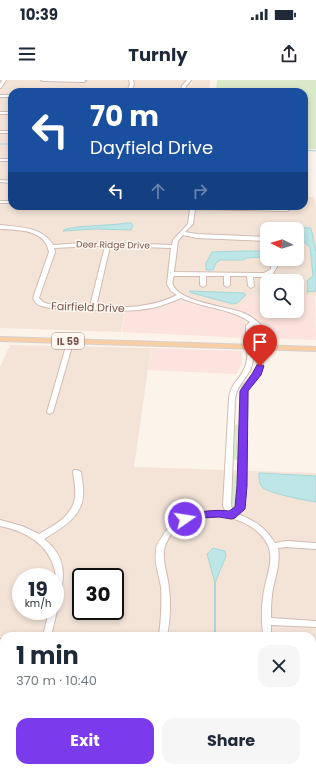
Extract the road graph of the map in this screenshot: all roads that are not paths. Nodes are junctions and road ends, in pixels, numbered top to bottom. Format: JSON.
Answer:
{"nodes":[{"id":1,"x":4,"y":80,"type":"edge"},
{"id":2,"x":43,"y":80,"type":"edge"},
{"id":3,"x":84,"y":81,"type":"edge"},
{"id":4,"x":0,"y":87,"type":"edge"},
{"id":5,"x":192,"y":210,"type":"edge"},
{"id":6,"x":0,"y":228,"type":"edge"},
{"id":7,"x":181,"y":233,"type":"junction"},
{"id":8,"x":260,"y":239,"type":"edge"},
{"id":9,"x":108,"y":245,"type":"junction"},
{"id":10,"x":52,"y":247,"type":"junction"},
{"id":11,"x":174,"y":247,"type":"junction"},
{"id":12,"x":171,"y":274,"type":"junction"},
{"id":13,"x":203,"y":275,"type":"junction"},
{"id":14,"x":227,"y":275,"type":"junction"},
{"id":15,"x":260,"y":275,"type":"edge"},
{"id":16,"x":250,"y":276,"type":"junction"},
{"id":17,"x":203,"y":284,"type":"dead end"},
{"id":18,"x":227,"y":285,"type":"dead end"},
{"id":19,"x":251,"y":286,"type":"dead end"},
{"id":20,"x":180,"y":296,"type":"junction"},
{"id":21,"x":93,"y":307,"type":"junction"},
{"id":22,"x":253,"y":322,"type":"junction"},
{"id":23,"x":0,"y":334,"type":"edge"},
{"id":24,"x":0,"y":339,"type":"edge"},
{"id":25,"x":72,"y":339,"type":"junction"},
{"id":26,"x":249,"y":344,"type":"junction"},
{"id":27,"x":316,"y":344,"type":"edge"},
{"id":28,"x":260,"y":345,"type":"junction"},
{"id":29,"x":316,"y":349,"type":"edge"},
{"id":30,"x":50,"y":412,"type":"dead end"},
{"id":31,"x":231,"y":418,"type":"junction"},
{"id":32,"x":243,"y":419,"type":"junction"},
{"id":33,"x":230,"y":467,"type":"junction"},
{"id":34,"x":242,"y":468,"type":"junction"},
{"id":35,"x":77,"y":472,"type":"dead end"},
{"id":36,"x":231,"y":515,"type":"junction"},
{"id":37,"x":0,"y":523,"type":"edge"},
{"id":38,"x":39,"y":538,"type":"junction"},
{"id":39,"x":273,"y":546,"type":"junction"},
{"id":40,"x":316,"y":546,"type":"edge"},
{"id":41,"x":58,"y":568,"type":"edge"},
{"id":42,"x":51,"y":620,"type":"edge"},
{"id":43,"x":266,"y":620,"type":"junction"},
{"id":44,"x":316,"y":624,"type":"edge"},
{"id":45,"x":48,"y":632,"type":"edge"},
{"id":46,"x":163,"y":632,"type":"edge"},
{"id":47,"x":267,"y":632,"type":"edge"}],
"edges":[{"from":1,"to":4,"type":"street"},
{"from":2,"to":3,"type":"street"},
{"from":5,"to":7,"type":"street"},
{"from":6,"to":10,"type":"street"},
{"from":7,"to":8,"type":"street"},
{"from":7,"to":11,"type":"street"},
{"from":9,"to":10,"type":"street","name":"Deer Ridge Drive"},
{"from":9,"to":11,"type":"street","name":"Deer Ridge Drive"},
{"from":9,"to":21,"type":"street"},
{"from":10,"to":21,"type":"street","name":"Fairfield Drive"},
{"from":11,"to":12,"type":"street"},
{"from":12,"to":13,"type":"street"},
{"from":12,"to":20,"type":"street"},
{"from":13,"to":14,"type":"street"},
{"from":13,"to":17,"type":"street"},
{"from":14,"to":16,"type":"street"},
{"from":14,"to":18,"type":"street"},
{"from":15,"to":16,"type":"street"},
{"from":16,"to":19,"type":"street"},
{"from":20,"to":21,"type":"street","name":"Fairfield Drive"},
{"from":20,"to":22,"type":"street"},
{"from":22,"to":26,"type":"street"},
{"from":22,"to":28,"type":"street"},
{"from":23,"to":25,"type":"main road","number":"IL 59"},
{"from":24,"to":25,"type":"main road","number":"IL 59"},
{"from":25,"to":26,"type":"main road","number":"IL 59"},
{"from":25,"to":30,"type":"street"},
{"from":26,"to":28,"type":"main road","number":"IL 59"},
{"from":26,"to":31,"type":"street"},
{"from":27,"to":28,"type":"main road","number":"IL 59"},
{"from":28,"to":29,"type":"main road","number":"IL 59"},
{"from":28,"to":32,"type":"street"},
{"from":31,"to":32,"type":"street"},
{"from":31,"to":33,"type":"street"},
{"from":32,"to":34,"type":"street"},
{"from":33,"to":34,"type":"street"},
{"from":33,"to":36,"type":"street"},
{"from":34,"to":36,"type":"street"},
{"from":35,"to":38,"type":"street"},
{"from":36,"to":39,"type":"street"},
{"from":36,"to":46,"type":"street"},
{"from":37,"to":38,"type":"street"},
{"from":38,"to":41,"type":"street"},
{"from":39,"to":40,"type":"street"},
{"from":39,"to":43,"type":"street"},
{"from":42,"to":45,"type":"street"},
{"from":43,"to":44,"type":"street"},
{"from":43,"to":47,"type":"street"}]}
